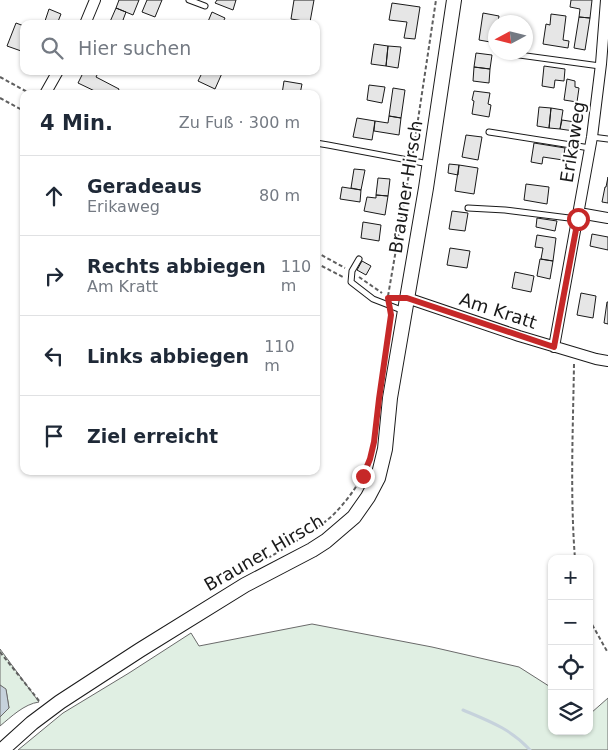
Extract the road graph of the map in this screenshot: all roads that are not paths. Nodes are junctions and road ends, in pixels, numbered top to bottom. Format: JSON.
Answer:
{"nodes":[{"id":1,"x":96,"y":0,"type":"edge"},
{"id":2,"x":189,"y":0,"type":"edge"},
{"id":3,"x":454,"y":0,"type":"edge"},
{"id":4,"x":606,"y":0,"type":"edge"},
{"id":5,"x":205,"y":6,"type":"dead end"},
{"id":6,"x":88,"y":20,"type":"edge"},
{"id":7,"x":533,"y":55,"type":"edge"},
{"id":8,"x":603,"y":61,"type":"edge"},
{"id":9,"x":56,"y":75,"type":"edge"},
{"id":10,"x":47,"y":90,"type":"edge"},
{"id":11,"x":489,"y":132,"type":"dead end"},
{"id":12,"x":592,"y":137,"type":"junction"},
{"id":13,"x":608,"y":139,"type":"edge"},
{"id":14,"x":320,"y":144,"type":"edge"},
{"id":15,"x":590,"y":148,"type":"junction"},
{"id":16,"x":429,"y":164,"type":"junction"},
{"id":17,"x":468,"y":208,"type":"dead end"},
{"id":18,"x":578,"y":216,"type":"junction"},
{"id":19,"x":608,"y":218,"type":"edge"},
{"id":20,"x":359,"y":259,"type":"dead end"},
{"id":21,"x":406,"y":304,"type":"junction"},
{"id":22,"x":554,"y":347,"type":"junction"},
{"id":23,"x":608,"y":361,"type":"edge"},
{"id":24,"x":2,"y":750,"type":"edge"}],
"edges":[{"from":1,"to":6,"type":"street"},
{"from":2,"to":5,"type":"lane"},
{"from":3,"to":16,"type":"street","name":"Brauner Hirsch"},
{"from":4,"to":8,"type":"street","name":"Erikaweg"},
{"from":7,"to":8,"type":"lane"},
{"from":8,"to":12,"type":"street","name":"Erikaweg"},
{"from":9,"to":10,"type":"street"},
{"from":11,"to":15,"type":"lane"},
{"from":12,"to":13,"type":"lane"},
{"from":12,"to":15,"type":"street","name":"Erikaweg"},
{"from":14,"to":16,"type":"lane"},
{"from":15,"to":18,"type":"street","name":"Erikaweg"},
{"from":16,"to":21,"type":"street","name":"Brauner Hirsch"},
{"from":17,"to":18,"type":"lane"},
{"from":18,"to":19,"type":"street"},
{"from":18,"to":22,"type":"street","name":"Erikaweg"},
{"from":20,"to":21,"type":"lane"},
{"from":21,"to":22,"type":"street","name":"Am Kratt"},
{"from":21,"to":24,"type":"street","name":"Brauner Hirsch"},
{"from":22,"to":23,"type":"street","name":"Am Kratt"}]}
